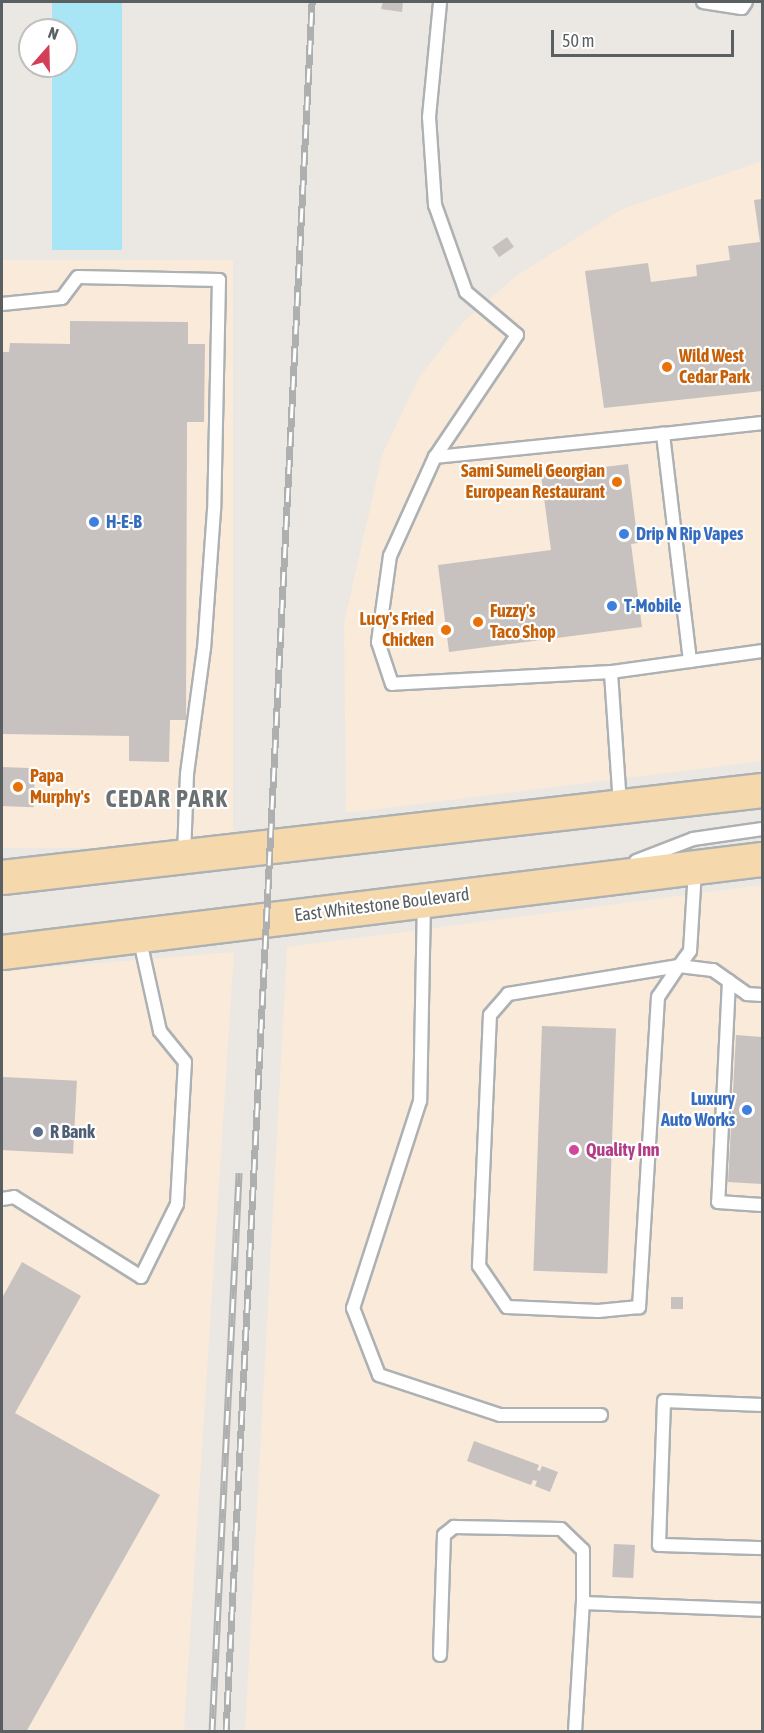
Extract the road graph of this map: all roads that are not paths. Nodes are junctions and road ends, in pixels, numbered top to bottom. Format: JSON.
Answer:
{"nodes":[{"id":1,"x":440,"y":2,"type":"edge"},
{"id":2,"x":703,"y":2,"type":"edge"},
{"id":3,"x":746,"y":2,"type":"edge"},
{"id":4,"x":2,"y":304,"type":"edge"},
{"id":5,"x":762,"y":423,"type":"edge"},
{"id":6,"x":663,"y":434,"type":"junction"},
{"id":7,"x":435,"y":457,"type":"junction"},
{"id":8,"x":762,"y":651,"type":"edge"},
{"id":9,"x":690,"y":661,"type":"junction"},
{"id":10,"x":610,"y":672,"type":"junction"},
{"id":11,"x":762,"y":790,"type":"edge"},
{"id":12,"x":620,"y":808,"type":"junction"},
{"id":13,"x":762,"y":829,"type":"edge"},
{"id":14,"x":184,"y":854,"type":"junction"},
{"id":15,"x":762,"y":859,"type":"edge"},
{"id":16,"x":695,"y":865,"type":"junction"},
{"id":17,"x":2,"y":877,"type":"edge"},
{"id":18,"x":590,"y":880,"type":"junction"},
{"id":19,"x":424,"y":900,"type":"junction"},
{"id":20,"x":139,"y":935,"type":"junction"},
{"id":21,"x":2,"y":952,"type":"edge"},
{"id":22,"x":680,"y":966,"type":"junction"},
{"id":23,"x":729,"y":981,"type":"junction"},
{"id":24,"x":762,"y":995,"type":"edge"},
{"id":25,"x":2,"y":1199,"type":"edge"},
{"id":26,"x":762,"y":1204,"type":"edge"},
{"id":27,"x":762,"y":1405,"type":"edge"},
{"id":28,"x":601,"y":1415,"type":"dead end"},
{"id":29,"x":762,"y":1548,"type":"edge"},
{"id":30,"x":583,"y":1603,"type":"junction"},
{"id":31,"x":762,"y":1610,"type":"edge"},
{"id":32,"x":440,"y":1655,"type":"dead end"},
{"id":33,"x":575,"y":1731,"type":"edge"}],
"edges":[{"from":1,"to":7,"type":"lane"},
{"from":2,"to":3,"type":"lane"},
{"from":4,"to":14,"type":"lane"},
{"from":5,"to":6,"type":"lane"},
{"from":6,"to":7,"type":"lane"},
{"from":6,"to":9,"type":"lane"},
{"from":7,"to":10,"type":"lane"},
{"from":8,"to":9,"type":"lane"},
{"from":9,"to":10,"type":"lane"},
{"from":10,"to":12,"type":"lane"},
{"from":11,"to":12,"type":"main road"},
{"from":12,"to":14,"type":"main road"},
{"from":13,"to":18,"type":"lane"},
{"from":14,"to":17,"type":"main road"},
{"from":15,"to":16,"type":"main road","name":"East Whitestone Boulevard"},
{"from":16,"to":18,"type":"main road","name":"East Whitestone Boulevard"},
{"from":16,"to":22,"type":"lane"},
{"from":18,"to":19,"type":"main road","name":"East Whitestone Boulevard"},
{"from":19,"to":20,"type":"main road","name":"East Whitestone Boulevard"},
{"from":19,"to":28,"type":"lane"},
{"from":20,"to":21,"type":"main road","name":"East Whitestone Boulevard"},
{"from":20,"to":25,"type":"lane"},
{"from":22,"to":22,"type":"lane"},
{"from":22,"to":23,"type":"lane"},
{"from":23,"to":24,"type":"lane"},
{"from":23,"to":26,"type":"lane"},
{"from":27,"to":29,"type":"lane"},
{"from":30,"to":31,"type":"lane"},
{"from":30,"to":32,"type":"lane"},
{"from":30,"to":33,"type":"lane"}]}
